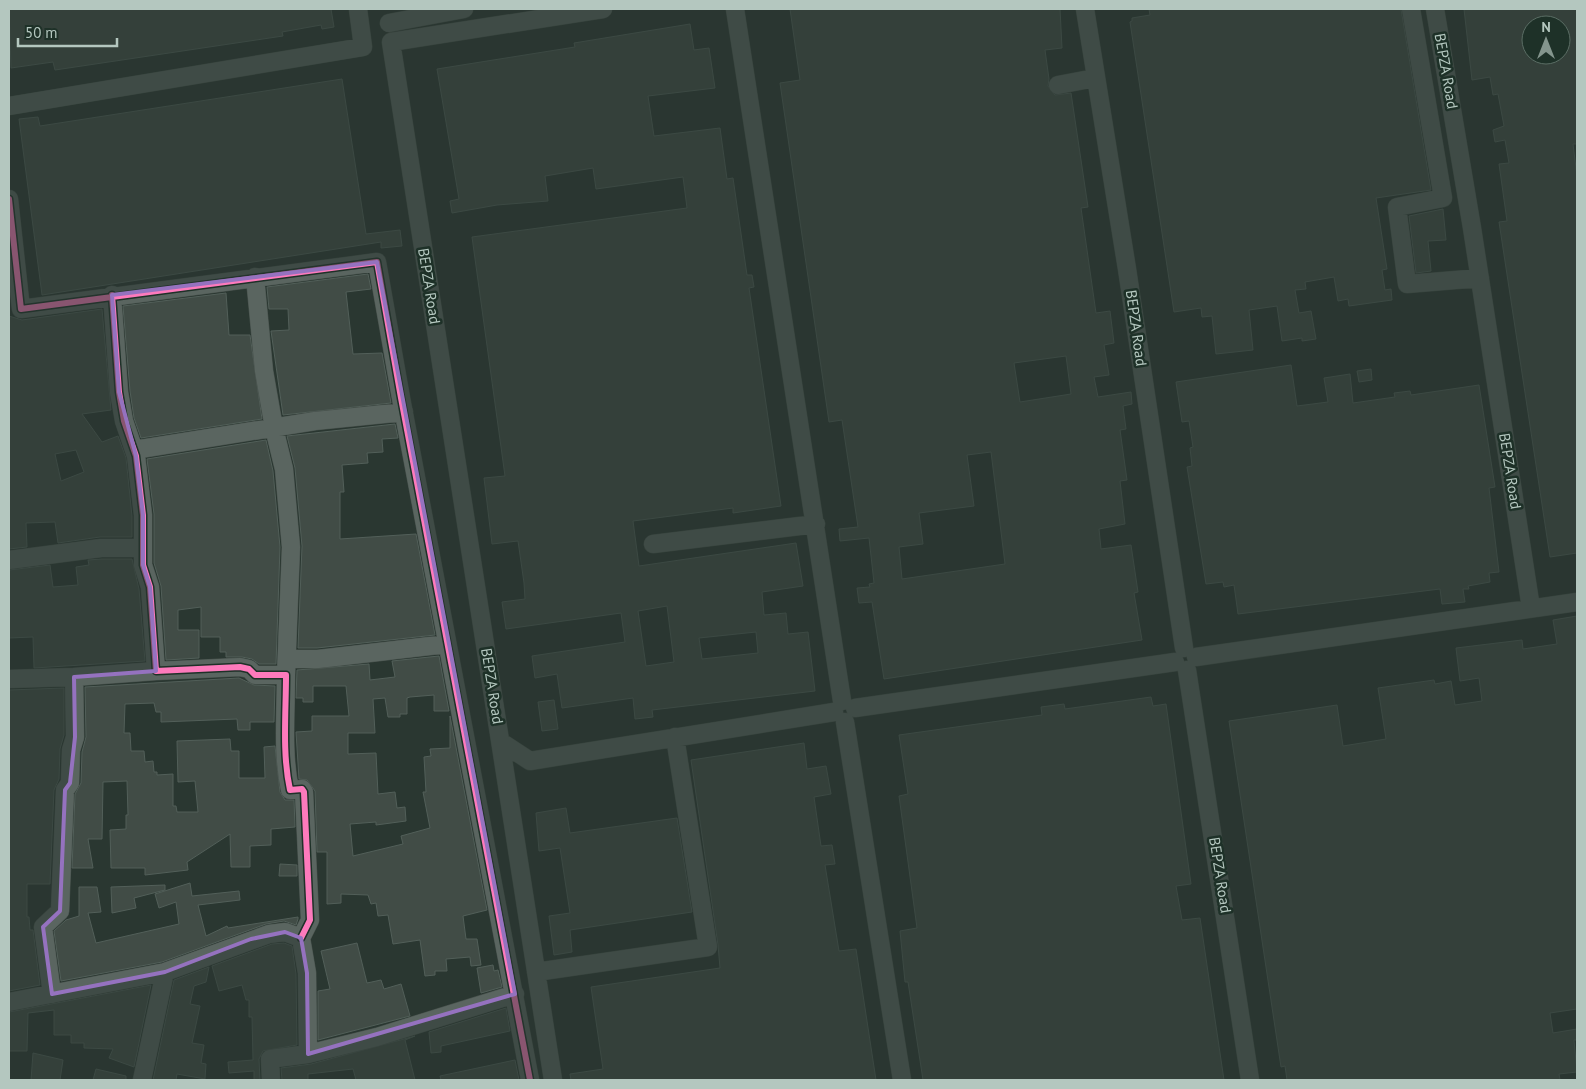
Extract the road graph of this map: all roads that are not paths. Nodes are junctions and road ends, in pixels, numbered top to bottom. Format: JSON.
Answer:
{"nodes":[{"id":1,"x":358,"y":9,"type":"edge"},
{"id":2,"x":464,"y":9,"type":"edge"},
{"id":3,"x":603,"y":9,"type":"edge"},
{"id":4,"x":735,"y":9,"type":"edge"},
{"id":5,"x":1085,"y":9,"type":"edge"},
{"id":6,"x":1411,"y":9,"type":"edge"},
{"id":7,"x":1435,"y":9,"type":"edge"},
{"id":8,"x":389,"y":23,"type":"dead end"},
{"id":9,"x":1095,"y":78,"type":"junction"},
{"id":10,"x":1058,"y":85,"type":"dead end"},
{"id":11,"x":9,"y":106,"type":"edge"},
{"id":12,"x":9,"y":199,"type":"edge"},
{"id":13,"x":255,"y":277,"type":"junction"},
{"id":14,"x":1480,"y":278,"type":"junction"},
{"id":15,"x":112,"y":295,"type":"junction"},
{"id":16,"x":15,"y":310,"type":"edge"},
{"id":17,"x":404,"y":412,"type":"junction"},
{"id":18,"x":274,"y":428,"type":"junction"},
{"id":19,"x":134,"y":450,"type":"junction"},
{"id":20,"x":816,"y":524,"type":"junction"},
{"id":21,"x":653,"y":544,"type":"dead end"},
{"id":22,"x":143,"y":548,"type":"junction"},
{"id":23,"x":9,"y":560,"type":"edge"},
{"id":24,"x":1577,"y":602,"type":"edge"},
{"id":25,"x":1531,"y":608,"type":"junction"},
{"id":26,"x":447,"y":644,"type":"junction"},
{"id":27,"x":1185,"y":659,"type":"junction"},
{"id":28,"x":286,"y":667,"type":"junction"},
{"id":29,"x":156,"y":671,"type":"junction"},
{"id":30,"x":74,"y":678,"type":"junction"},
{"id":31,"x":9,"y":679,"type":"edge"},
{"id":32,"x":844,"y":711,"type":"junction"},
{"id":33,"x":675,"y":737,"type":"junction"},
{"id":34,"x":501,"y":742,"type":"junction"},
{"id":35,"x":301,"y":938,"type":"junction"},
{"id":36,"x":165,"y":972,"type":"junction"},
{"id":37,"x":536,"y":972,"type":"junction"},
{"id":38,"x":52,"y":994,"type":"junction"},
{"id":39,"x":515,"y":994,"type":"junction"},
{"id":40,"x":9,"y":1002,"type":"edge"},
{"id":41,"x":308,"y":1054,"type":"junction"},
{"id":42,"x":142,"y":1080,"type":"edge"},
{"id":43,"x":271,"y":1080,"type":"edge"},
{"id":44,"x":530,"y":1080,"type":"edge"},
{"id":45,"x":553,"y":1080,"type":"edge"},
{"id":46,"x":902,"y":1080,"type":"edge"},
{"id":47,"x":1250,"y":1080,"type":"edge"}],
"edges":[{"from":1,"to":11,"type":"street"},
{"from":2,"to":8,"type":"street"},
{"from":3,"to":34,"type":"street","name":"BEPZA Road"},
{"from":4,"to":20,"type":"street"},
{"from":5,"to":9,"type":"street","name":"BEPZA Road"},
{"from":6,"to":14,"type":"street"},
{"from":7,"to":14,"type":"street","name":"BEPZA Road"},
{"from":9,"to":10,"type":"street"},
{"from":9,"to":27,"type":"street","name":"BEPZA Road"},
{"from":12,"to":16,"type":"street"},
{"from":13,"to":15,"type":"street"},
{"from":13,"to":17,"type":"street"},
{"from":13,"to":18,"type":"street"},
{"from":14,"to":25,"type":"street","name":"BEPZA Road"},
{"from":15,"to":16,"type":"street"},
{"from":15,"to":19,"type":"street"},
{"from":17,"to":18,"type":"street"},
{"from":17,"to":26,"type":"street"},
{"from":18,"to":19,"type":"street"},
{"from":18,"to":28,"type":"street"},
{"from":19,"to":22,"type":"street"},
{"from":20,"to":21,"type":"street"},
{"from":20,"to":32,"type":"street"},
{"from":22,"to":23,"type":"street"},
{"from":22,"to":29,"type":"street"},
{"from":24,"to":25,"type":"street","name":"BEPZA Road"},
{"from":25,"to":27,"type":"street","name":"BEPZA Road"},
{"from":26,"to":28,"type":"street"},
{"from":26,"to":39,"type":"street"},
{"from":27,"to":32,"type":"street","name":"BEPZA Road"},
{"from":27,"to":47,"type":"street","name":"BEPZA Road"},
{"from":28,"to":29,"type":"street"},
{"from":28,"to":35,"type":"street"},
{"from":29,"to":30,"type":"street"},
{"from":30,"to":31,"type":"street"},
{"from":30,"to":38,"type":"street"},
{"from":32,"to":33,"type":"street","name":"BEPZA Road"},
{"from":32,"to":46,"type":"street"},
{"from":33,"to":34,"type":"street","name":"BEPZA Road"},
{"from":33,"to":37,"type":"street"},
{"from":34,"to":37,"type":"street","name":"BEPZA Road"},
{"from":35,"to":36,"type":"street"},
{"from":35,"to":41,"type":"street"},
{"from":36,"to":38,"type":"street"},
{"from":36,"to":42,"type":"street"},
{"from":37,"to":45,"type":"street","name":"BEPZA Road"},
{"from":38,"to":40,"type":"street"},
{"from":39,"to":41,"type":"street"},
{"from":39,"to":44,"type":"street"},
{"from":41,"to":43,"type":"street"}]}
